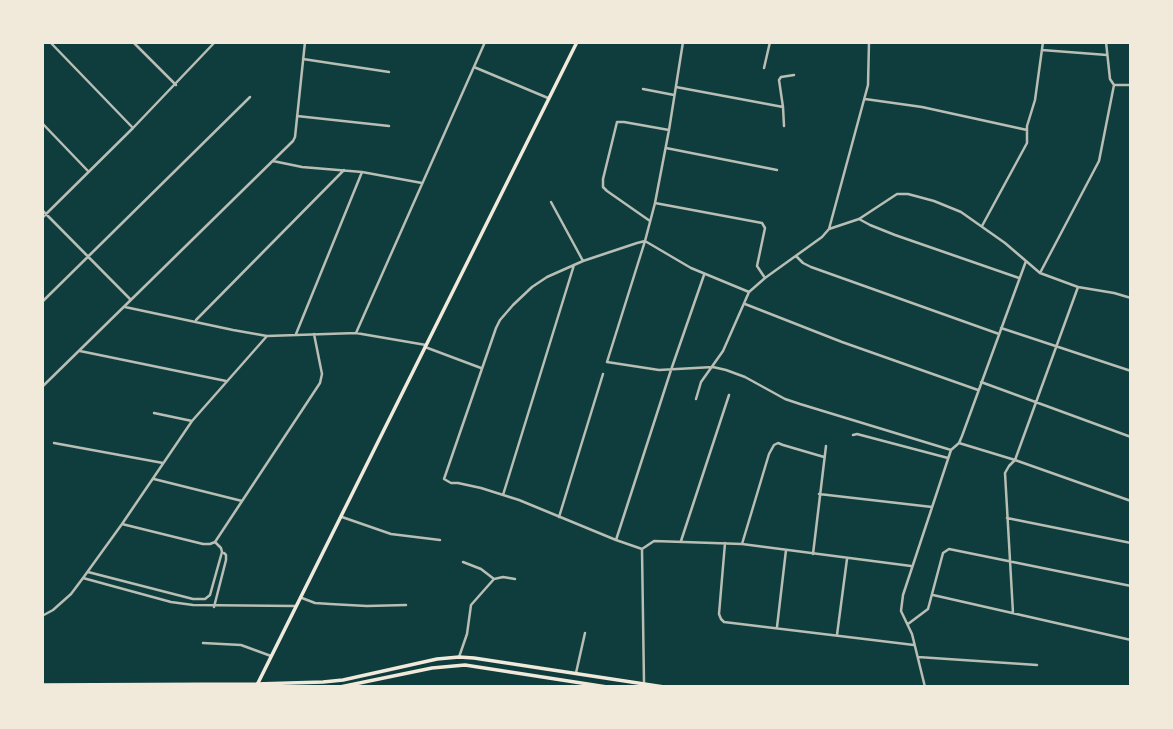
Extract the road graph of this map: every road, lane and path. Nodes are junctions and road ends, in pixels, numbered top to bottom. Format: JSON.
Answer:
{"nodes":[{"id":1,"x":50,"y":42,"type":"edge"},
{"id":2,"x":133,"y":42,"type":"edge"},
{"id":3,"x":215,"y":42,"type":"edge"},
{"id":4,"x":305,"y":42,"type":"edge"},
{"id":5,"x":485,"y":42,"type":"edge"},
{"id":6,"x":577,"y":42,"type":"edge"},
{"id":7,"x":683,"y":42,"type":"edge"},
{"id":8,"x":770,"y":42,"type":"edge"},
{"id":9,"x":869,"y":42,"type":"edge"},
{"id":10,"x":1043,"y":42,"type":"edge"},
{"id":11,"x":1106,"y":42,"type":"edge"},
{"id":12,"x":1042,"y":50,"type":"junction"},
{"id":13,"x":1107,"y":55,"type":"junction"},
{"id":14,"x":303,"y":59,"type":"junction"},
{"id":15,"x":474,"y":67,"type":"junction"},
{"id":16,"x":764,"y":68,"type":"dead end"},
{"id":17,"x":389,"y":72,"type":"dead end"},
{"id":18,"x":794,"y":75,"type":"dead end"},
{"id":19,"x":176,"y":85,"type":"junction"},
{"id":20,"x":1114,"y":85,"type":"junction"},
{"id":21,"x":1131,"y":85,"type":"edge"},
{"id":22,"x":676,"y":87,"type":"junction"},
{"id":23,"x":643,"y":89,"type":"dead end"},
{"id":24,"x":675,"y":95,"type":"junction"},
{"id":25,"x":250,"y":97,"type":"dead end"},
{"id":26,"x":549,"y":99,"type":"junction"},
{"id":27,"x":864,"y":99,"type":"junction"},
{"id":28,"x":783,"y":107,"type":"junction"},
{"id":29,"x":297,"y":116,"type":"junction"},
{"id":30,"x":42,"y":123,"type":"edge"},
{"id":31,"x":783,"y":126,"type":"dead end"},
{"id":32,"x":389,"y":127,"type":"dead end"},
{"id":33,"x":134,"y":128,"type":"junction"},
{"id":34,"x":669,"y":130,"type":"junction"},
{"id":35,"x":1027,"y":130,"type":"junction"},
{"id":36,"x":666,"y":148,"type":"junction"},
{"id":37,"x":273,"y":161,"type":"junction"},
{"id":38,"x":344,"y":170,"type":"junction"},
{"id":39,"x":777,"y":170,"type":"dead end"},
{"id":40,"x":89,"y":171,"type":"junction"},
{"id":41,"x":362,"y":172,"type":"junction"},
{"id":42,"x":422,"y":183,"type":"junction"},
{"id":43,"x":551,"y":202,"type":"dead end"},
{"id":44,"x":655,"y":203,"type":"junction"},
{"id":45,"x":42,"y":210,"type":"edge"},
{"id":46,"x":46,"y":215,"type":"junction"},
{"id":47,"x":42,"y":218,"type":"edge"},
{"id":48,"x":859,"y":219,"type":"junction"},
{"id":49,"x":650,"y":220,"type":"junction"},
{"id":50,"x":982,"y":226,"type":"junction"},
{"id":51,"x":829,"y":229,"type":"junction"},
{"id":52,"x":645,"y":241,"type":"junction"},
{"id":53,"x":88,"y":257,"type":"junction"},
{"id":54,"x":796,"y":257,"type":"junction"},
{"id":55,"x":583,"y":261,"type":"junction"},
{"id":56,"x":1026,"y":261,"type":"junction"},
{"id":57,"x":574,"y":265,"type":"junction"},
{"id":58,"x":1040,"y":273,"type":"junction"},
{"id":59,"x":705,"y":275,"type":"junction"},
{"id":60,"x":765,"y":278,"type":"junction"},
{"id":61,"x":1019,"y":278,"type":"junction"},
{"id":62,"x":1079,"y":288,"type":"junction"},
{"id":63,"x":750,"y":292,"type":"junction"},
{"id":64,"x":1131,"y":298,"type":"edge"},
{"id":65,"x":131,"y":300,"type":"junction"},
{"id":66,"x":42,"y":302,"type":"edge"},
{"id":67,"x":744,"y":304,"type":"junction"},
{"id":68,"x":124,"y":307,"type":"junction"},
{"id":69,"x":195,"y":321,"type":"junction"},
{"id":70,"x":1001,"y":327,"type":"junction"},
{"id":71,"x":356,"y":333,"type":"junction"},
{"id":72,"x":314,"y":334,"type":"junction"},
{"id":73,"x":999,"y":334,"type":"junction"},
{"id":74,"x":267,"y":336,"type":"junction"},
{"id":75,"x":296,"y":336,"type":"junction"},
{"id":76,"x":425,"y":346,"type":"junction"},
{"id":77,"x":1057,"y":347,"type":"junction"},
{"id":78,"x":80,"y":351,"type":"junction"},
{"id":79,"x":713,"y":367,"type":"junction"},
{"id":80,"x":481,"y":368,"type":"junction"},
{"id":81,"x":671,"y":370,"type":"junction"},
{"id":82,"x":1131,"y":370,"type":"edge"},
{"id":83,"x":603,"y":374,"type":"dead end"},
{"id":84,"x":226,"y":381,"type":"junction"},
{"id":85,"x":981,"y":382,"type":"junction"},
{"id":86,"x":42,"y":387,"type":"edge"},
{"id":87,"x":978,"y":390,"type":"junction"},
{"id":88,"x":729,"y":395,"type":"dead end"},
{"id":89,"x":696,"y":399,"type":"dead end"},
{"id":90,"x":1037,"y":402,"type":"junction"},
{"id":91,"x":154,"y":413,"type":"dead end"},
{"id":92,"x":192,"y":421,"type":"junction"},
{"id":93,"x":853,"y":435,"type":"dead end"},
{"id":94,"x":1131,"y":437,"type":"edge"},
{"id":95,"x":54,"y":443,"type":"dead end"},
{"id":96,"x":959,"y":443,"type":"junction"},
{"id":97,"x":826,"y":446,"type":"dead end"},
{"id":98,"x":951,"y":450,"type":"junction"},
{"id":99,"x":824,"y":457,"type":"junction"},
{"id":100,"x":948,"y":458,"type":"junction"},
{"id":101,"x":1015,"y":460,"type":"junction"},
{"id":102,"x":163,"y":463,"type":"junction"},
{"id":103,"x":153,"y":479,"type":"junction"},
{"id":104,"x":819,"y":494,"type":"junction"},
{"id":105,"x":503,"y":495,"type":"junction"},
{"id":106,"x":242,"y":500,"type":"junction"},
{"id":107,"x":1131,"y":501,"type":"edge"},
{"id":108,"x":932,"y":507,"type":"junction"},
{"id":109,"x":340,"y":516,"type":"junction"},
{"id":110,"x":559,"y":517,"type":"junction"},
{"id":111,"x":1007,"y":518,"type":"junction"},
{"id":112,"x":122,"y":524,"type":"junction"},
{"id":113,"x":440,"y":540,"type":"dead end"},
{"id":114,"x":616,"y":540,"type":"junction"},
{"id":115,"x":681,"y":541,"type":"junction"},
{"id":116,"x":215,"y":542,"type":"junction"},
{"id":117,"x":725,"y":543,"type":"junction"},
{"id":118,"x":1131,"y":543,"type":"edge"},
{"id":119,"x":742,"y":544,"type":"junction"},
{"id":120,"x":642,"y":549,"type":"junction"},
{"id":121,"x":786,"y":550,"type":"junction"},
{"id":122,"x":222,"y":552,"type":"junction"},
{"id":123,"x":813,"y":554,"type":"junction"},
{"id":124,"x":847,"y":558,"type":"junction"},
{"id":125,"x":463,"y":562,"type":"dead end"},
{"id":126,"x":1010,"y":562,"type":"junction"},
{"id":127,"x":912,"y":567,"type":"junction"},
{"id":128,"x":88,"y":572,"type":"junction"},
{"id":129,"x":83,"y":578,"type":"junction"},
{"id":130,"x":494,"y":579,"type":"junction"},
{"id":131,"x":515,"y":579,"type":"dead end"},
{"id":132,"x":1131,"y":586,"type":"edge"},
{"id":133,"x":933,"y":595,"type":"junction"},
{"id":134,"x":300,"y":597,"type":"junction"},
{"id":135,"x":406,"y":605,"type":"dead end"},
{"id":136,"x":295,"y":606,"type":"junction"},
{"id":137,"x":214,"y":607,"type":"junction"},
{"id":138,"x":1013,"y":613,"type":"junction"},
{"id":139,"x":42,"y":616,"type":"edge"},
{"id":140,"x":908,"y":624,"type":"junction"},
{"id":141,"x":777,"y":628,"type":"junction"},
{"id":142,"x":585,"y":633,"type":"dead end"},
{"id":143,"x":837,"y":635,"type":"junction"},
{"id":144,"x":1131,"y":640,"type":"edge"},
{"id":145,"x":203,"y":643,"type":"dead end"},
{"id":146,"x":914,"y":645,"type":"junction"},
{"id":147,"x":271,"y":656,"type":"junction"},
{"id":148,"x":459,"y":657,"type":"junction"},
{"id":149,"x":918,"y":657,"type":"junction"},
{"id":150,"x":1037,"y":665,"type":"dead end"},
{"id":151,"x":576,"y":673,"type":"junction"},
{"id":152,"x":644,"y":683,"type":"junction"},
{"id":153,"x":42,"y":684,"type":"edge"},
{"id":154,"x":256,"y":686,"type":"edge"},
{"id":155,"x":340,"y":687,"type":"edge"},
{"id":156,"x":605,"y":687,"type":"edge"},
{"id":157,"x":664,"y":687,"type":"edge"},
{"id":158,"x":925,"y":687,"type":"edge"}],
"edges":[{"from":1,"to":33,"type":"street"},
{"from":2,"to":19,"type":"street"},
{"from":3,"to":19,"type":"street"},
{"from":4,"to":14,"type":"street"},
{"from":5,"to":15,"type":"street"},
{"from":6,"to":26,"type":"main road"},
{"from":7,"to":22,"type":"street"},
{"from":8,"to":16,"type":"street"},
{"from":9,"to":27,"type":"street"},
{"from":10,"to":12,"type":"street"},
{"from":11,"to":13,"type":"street"},
{"from":12,"to":13,"type":"street"},
{"from":12,"to":35,"type":"street"},
{"from":13,"to":20,"type":"street"},
{"from":14,"to":17,"type":"street"},
{"from":14,"to":29,"type":"street"},
{"from":15,"to":26,"type":"street"},
{"from":15,"to":42,"type":"street"},
{"from":18,"to":28,"type":"street"},
{"from":19,"to":33,"type":"street"},
{"from":20,"to":21,"type":"street"},
{"from":20,"to":58,"type":"street"},
{"from":22,"to":24,"type":"street"},
{"from":22,"to":28,"type":"street"},
{"from":23,"to":24,"type":"street"},
{"from":24,"to":34,"type":"street"},
{"from":25,"to":53,"type":"street"},
{"from":26,"to":76,"type":"main road"},
{"from":27,"to":35,"type":"street"},
{"from":27,"to":51,"type":"street"},
{"from":28,"to":31,"type":"street"},
{"from":29,"to":32,"type":"street"},
{"from":29,"to":37,"type":"street"},
{"from":30,"to":40,"type":"street"},
{"from":33,"to":40,"type":"street"},
{"from":34,"to":36,"type":"street"},
{"from":34,"to":49,"type":"street"},
{"from":35,"to":50,"type":"street"},
{"from":36,"to":39,"type":"street"},
{"from":36,"to":44,"type":"street"},
{"from":37,"to":38,"type":"street"},
{"from":37,"to":65,"type":"street"},
{"from":38,"to":41,"type":"street"},
{"from":38,"to":69,"type":"street"},
{"from":40,"to":46,"type":"street"},
{"from":41,"to":42,"type":"street"},
{"from":41,"to":75,"type":"street"},
{"from":42,"to":71,"type":"street"},
{"from":43,"to":55,"type":"street"},
{"from":44,"to":49,"type":"street"},
{"from":44,"to":60,"type":"street"},
{"from":45,"to":46,"type":"street"},
{"from":46,"to":47,"type":"street"},
{"from":46,"to":53,"type":"street"},
{"from":48,"to":50,"type":"street"},
{"from":48,"to":51,"type":"street"},
{"from":48,"to":61,"type":"street"},
{"from":49,"to":52,"type":"street"},
{"from":50,"to":56,"type":"street"},
{"from":51,"to":54,"type":"street"},
{"from":52,"to":55,"type":"street"},
{"from":52,"to":59,"type":"street"},
{"from":52,"to":81,"type":"street"},
{"from":53,"to":65,"type":"street"},
{"from":53,"to":66,"type":"street"},
{"from":54,"to":60,"type":"street"},
{"from":54,"to":73,"type":"street"},
{"from":55,"to":57,"type":"street"},
{"from":56,"to":58,"type":"street"},
{"from":56,"to":61,"type":"street"},
{"from":57,"to":80,"type":"street"},
{"from":57,"to":105,"type":"street"},
{"from":58,"to":62,"type":"street"},
{"from":59,"to":63,"type":"street"},
{"from":59,"to":81,"type":"street"},
{"from":60,"to":63,"type":"street"},
{"from":61,"to":70,"type":"street"},
{"from":62,"to":64,"type":"street"},
{"from":62,"to":77,"type":"street"},
{"from":63,"to":67,"type":"street"},
{"from":65,"to":68,"type":"street"},
{"from":67,"to":79,"type":"street"},
{"from":67,"to":87,"type":"street"},
{"from":68,"to":69,"type":"street"},
{"from":68,"to":78,"type":"street"},
{"from":69,"to":74,"type":"street"},
{"from":70,"to":73,"type":"street"},
{"from":70,"to":77,"type":"street"},
{"from":71,"to":72,"type":"street"},
{"from":71,"to":76,"type":"street"},
{"from":72,"to":75,"type":"street"},
{"from":72,"to":106,"type":"street"},
{"from":73,"to":85,"type":"street"},
{"from":74,"to":75,"type":"street"},
{"from":74,"to":84,"type":"street"},
{"from":76,"to":80,"type":"street"},
{"from":76,"to":109,"type":"main road"},
{"from":77,"to":82,"type":"street"},
{"from":77,"to":90,"type":"street"},
{"from":78,"to":84,"type":"street"},
{"from":78,"to":86,"type":"street"},
{"from":79,"to":81,"type":"street"},
{"from":79,"to":89,"type":"street"},
{"from":79,"to":98,"type":"street"},
{"from":80,"to":105,"type":"street"},
{"from":81,"to":114,"type":"street"},
{"from":83,"to":110,"type":"street"},
{"from":84,"to":92,"type":"street"},
{"from":85,"to":87,"type":"street"},
{"from":85,"to":90,"type":"street"},
{"from":87,"to":96,"type":"street"},
{"from":88,"to":115,"type":"street"},
{"from":90,"to":94,"type":"street"},
{"from":90,"to":101,"type":"street"},
{"from":91,"to":92,"type":"street"},
{"from":92,"to":102,"type":"street"},
{"from":93,"to":100,"type":"street"},
{"from":95,"to":102,"type":"street"},
{"from":96,"to":98,"type":"street"},
{"from":96,"to":101,"type":"street"},
{"from":97,"to":99,"type":"street"},
{"from":98,"to":100,"type":"street"},
{"from":99,"to":104,"type":"street"},
{"from":99,"to":119,"type":"street"},
{"from":100,"to":108,"type":"street"},
{"from":101,"to":107,"type":"street"},
{"from":101,"to":111,"type":"street"},
{"from":102,"to":103,"type":"street"},
{"from":103,"to":106,"type":"street"},
{"from":103,"to":112,"type":"street"},
{"from":104,"to":108,"type":"street"},
{"from":104,"to":123,"type":"street"},
{"from":105,"to":110,"type":"street"},
{"from":106,"to":116,"type":"street"},
{"from":108,"to":127,"type":"street"},
{"from":109,"to":113,"type":"street"},
{"from":109,"to":134,"type":"main road"},
{"from":110,"to":114,"type":"street"},
{"from":111,"to":118,"type":"street"},
{"from":111,"to":126,"type":"street"},
{"from":112,"to":116,"type":"street"},
{"from":112,"to":128,"type":"street"},
{"from":114,"to":120,"type":"street"},
{"from":115,"to":117,"type":"street"},
{"from":115,"to":120,"type":"street"},
{"from":116,"to":122,"type":"street"},
{"from":117,"to":119,"type":"street"},
{"from":117,"to":141,"type":"street"},
{"from":119,"to":121,"type":"street"},
{"from":120,"to":152,"type":"street"},
{"from":121,"to":123,"type":"street"},
{"from":121,"to":141,"type":"street"},
{"from":122,"to":128,"type":"street"},
{"from":122,"to":137,"type":"street"},
{"from":123,"to":124,"type":"street"},
{"from":124,"to":127,"type":"street"},
{"from":124,"to":143,"type":"street"},
{"from":125,"to":130,"type":"street"},
{"from":126,"to":132,"type":"street"},
{"from":126,"to":133,"type":"street"},
{"from":126,"to":138,"type":"street"},
{"from":127,"to":140,"type":"street"},
{"from":128,"to":129,"type":"street"},
{"from":129,"to":137,"type":"street"},
{"from":129,"to":139,"type":"street"},
{"from":130,"to":131,"type":"street"},
{"from":130,"to":148,"type":"street"},
{"from":133,"to":138,"type":"street"},
{"from":133,"to":140,"type":"street"},
{"from":134,"to":135,"type":"street"},
{"from":134,"to":136,"type":"main road"},
{"from":136,"to":137,"type":"street"},
{"from":136,"to":147,"type":"main road"},
{"from":138,"to":144,"type":"street"},
{"from":140,"to":146,"type":"street"},
{"from":141,"to":143,"type":"street"},
{"from":142,"to":151,"type":"street"},
{"from":143,"to":146,"type":"street"},
{"from":145,"to":147,"type":"street"},
{"from":146,"to":149,"type":"street"},
{"from":147,"to":154,"type":"main road"},
{"from":148,"to":151,"type":"main road"},
{"from":148,"to":154,"type":"main road"},
{"from":149,"to":150,"type":"street"},
{"from":149,"to":158,"type":"street"},
{"from":151,"to":152,"type":"main road"},
{"from":152,"to":157,"type":"main road"},
{"from":153,"to":154,"type":"main road"},
{"from":155,"to":156,"type":"main road"}]}
